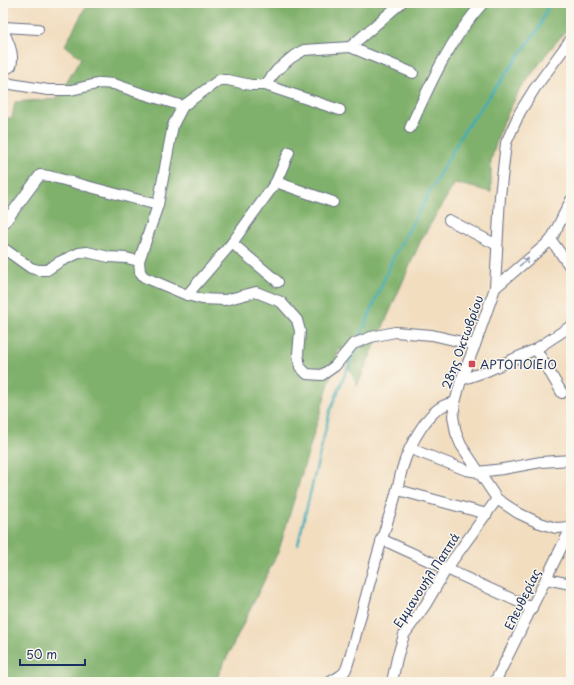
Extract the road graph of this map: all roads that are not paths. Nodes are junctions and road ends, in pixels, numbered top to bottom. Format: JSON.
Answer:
{"nodes":[{"id":1,"x":401,"y":3,"type":"edge"},
{"id":2,"x":483,"y":3,"type":"edge"},
{"id":3,"x":3,"y":28,"type":"edge"},
{"id":4,"x":38,"y":28,"type":"dead end"},
{"id":5,"x":571,"y":39,"type":"edge"},
{"id":6,"x":350,"y":47,"type":"junction"},
{"id":7,"x":3,"y":71,"type":"edge"},
{"id":8,"x":413,"y":73,"type":"dead end"},
{"id":9,"x":3,"y":81,"type":"edge"},
{"id":10,"x":265,"y":85,"type":"junction"},
{"id":11,"x":183,"y":106,"type":"junction"},
{"id":12,"x":340,"y":110,"type":"dead end"},
{"id":13,"x":410,"y":128,"type":"dead end"},
{"id":14,"x":289,"y":152,"type":"dead end"},
{"id":15,"x":276,"y":182,"type":"junction"},
{"id":16,"x":571,"y":200,"type":"edge"},
{"id":17,"x":333,"y":202,"type":"dead end"},
{"id":18,"x":158,"y":205,"type":"junction"},
{"id":19,"x":449,"y":220,"type":"dead end"},
{"id":20,"x":3,"y":225,"type":"edge"},
{"id":21,"x":551,"y":240,"type":"junction"},
{"id":22,"x":232,"y":243,"type":"junction"},
{"id":23,"x":497,"y":245,"type":"junction"},
{"id":24,"x":3,"y":248,"type":"edge"},
{"id":25,"x":139,"y":261,"type":"junction"},
{"id":26,"x":571,"y":268,"type":"edge"},
{"id":27,"x":278,"y":282,"type":"dead end"},
{"id":28,"x":495,"y":288,"type":"junction"},
{"id":29,"x":187,"y":295,"type":"junction"},
{"id":30,"x":571,"y":326,"type":"edge"},
{"id":31,"x":475,"y":345,"type":"junction"},
{"id":32,"x":536,"y":350,"type":"junction"},
{"id":33,"x":461,"y":380,"type":"junction"},
{"id":34,"x":562,"y":393,"type":"dead end"},
{"id":35,"x":455,"y":403,"type":"junction"},
{"id":36,"x":411,"y":449,"type":"junction"},
{"id":37,"x":571,"y":460,"type":"edge"},
{"id":38,"x":478,"y":472,"type":"junction"},
{"id":39,"x":398,"y":490,"type":"junction"},
{"id":40,"x":497,"y":499,"type":"junction"},
{"id":41,"x":487,"y":514,"type":"junction"},
{"id":42,"x":570,"y":531,"type":"edge"},
{"id":43,"x":381,"y":539,"type":"junction"},
{"id":44,"x":447,"y":568,"type":"junction"},
{"id":45,"x":546,"y":579,"type":"junction"},
{"id":46,"x":571,"y":584,"type":"edge"},
{"id":47,"x":532,"y":608,"type":"junction"},
{"id":48,"x":330,"y":682,"type":"edge"},
{"id":49,"x":392,"y":682,"type":"edge"},
{"id":50,"x":495,"y":682,"type":"edge"}],
"edges":[{"from":1,"to":6,"type":"street"},
{"from":2,"to":13,"type":"street"},
{"from":3,"to":4,"type":"street"},
{"from":3,"to":7,"type":"street"},
{"from":5,"to":23,"type":"street","name":"28ης Οκτωβρίου"},
{"from":6,"to":8,"type":"street"},
{"from":6,"to":10,"type":"street"},
{"from":9,"to":11,"type":"street"},
{"from":10,"to":11,"type":"street"},
{"from":10,"to":12,"type":"street"},
{"from":11,"to":18,"type":"street"},
{"from":14,"to":15,"type":"street"},
{"from":15,"to":17,"type":"street"},
{"from":15,"to":22,"type":"street"},
{"from":16,"to":21,"type":"street"},
{"from":18,"to":20,"type":"street"},
{"from":18,"to":25,"type":"street"},
{"from":19,"to":23,"type":"street"},
{"from":21,"to":26,"type":"street"},
{"from":28,"to":21,"type":"street","one_way":true},
{"from":22,"to":27,"type":"street"},
{"from":22,"to":29,"type":"street"},
{"from":23,"to":28,"type":"street","name":"28ης Οκτωβρίου"},
{"from":24,"to":25,"type":"street"},
{"from":25,"to":29,"type":"street"},
{"from":28,"to":31,"type":"street","name":"28ης Οκτωβρίου"},
{"from":29,"to":31,"type":"street"},
{"from":30,"to":32,"type":"street"},
{"from":31,"to":33,"type":"street","name":"28ης Οκτωβρίου"},
{"from":32,"to":33,"type":"street"},
{"from":32,"to":34,"type":"street"},
{"from":33,"to":35,"type":"street","name":"28ης Οκτωβρίου"},
{"from":35,"to":36,"type":"street","name":"28ης Οκτωβρίου"},
{"from":35,"to":38,"type":"street"},
{"from":36,"to":38,"type":"street"},
{"from":36,"to":39,"type":"street","name":"28ης Οκτωβρίου"},
{"from":37,"to":38,"type":"street"},
{"from":38,"to":40,"type":"street"},
{"from":39,"to":41,"type":"street"},
{"from":39,"to":43,"type":"street","name":"28ης Οκτωβρίου"},
{"from":40,"to":41,"type":"street","name":"Εμμανουήλ Παππά"},
{"from":40,"to":42,"type":"street"},
{"from":41,"to":44,"type":"street","name":"Εμμανουήλ Παππά"},
{"from":42,"to":45,"type":"street","name":"Ελευθερίας"},
{"from":43,"to":44,"type":"street"},
{"from":43,"to":48,"type":"street","name":"28ης Οκτωβρίου"},
{"from":44,"to":47,"type":"street"},
{"from":44,"to":49,"type":"street","name":"Εμμανουήλ Παππά"},
{"from":45,"to":46,"type":"street"},
{"from":45,"to":47,"type":"street","name":"Ελευθερίας"},
{"from":47,"to":50,"type":"street","name":"Ελευθερίας"}]}
